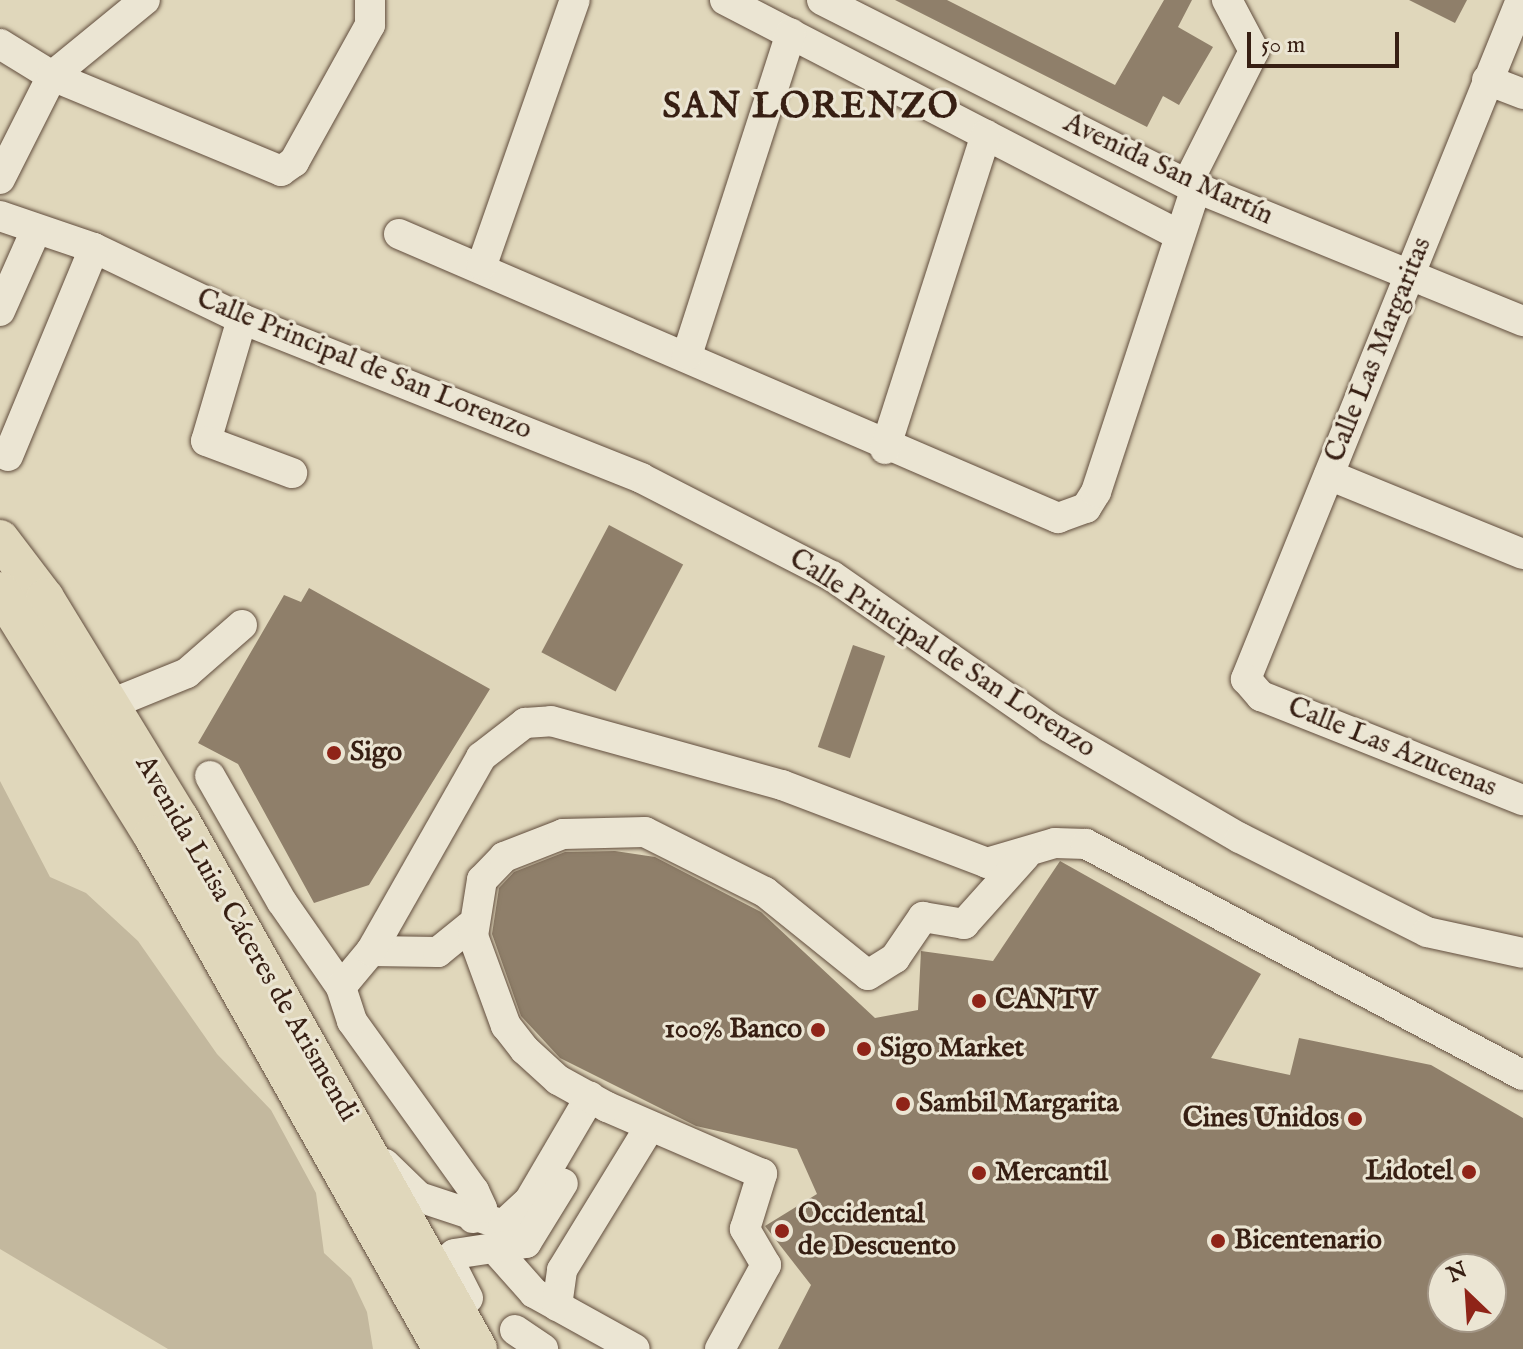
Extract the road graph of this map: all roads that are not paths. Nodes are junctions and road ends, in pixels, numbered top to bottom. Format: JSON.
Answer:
{"nodes":[{"id":1,"x":145,"y":0,"type":"edge"},
{"id":2,"x":370,"y":0,"type":"edge"},
{"id":3,"x":575,"y":0,"type":"edge"},
{"id":4,"x":725,"y":0,"type":"edge"},
{"id":5,"x":822,"y":0,"type":"edge"},
{"id":6,"x":1227,"y":0,"type":"edge"},
{"id":7,"x":1521,"y":0,"type":"edge"},
{"id":8,"x":791,"y":33,"type":"junction"},
{"id":9,"x":0,"y":44,"type":"edge"},
{"id":10,"x":52,"y":76,"type":"junction"},
{"id":11,"x":1487,"y":80,"type":"junction"},
{"id":12,"x":1523,"y":94,"type":"edge"},
{"id":13,"x":986,"y":135,"type":"junction"},
{"id":14,"x":0,"y":179,"type":"edge"},
{"id":15,"x":1192,"y":186,"type":"junction"},
{"id":16,"x":0,"y":216,"type":"edge"},
{"id":17,"x":36,"y":230,"type":"junction"},
{"id":18,"x":399,"y":234,"type":"dead end"},
{"id":19,"x":1179,"y":235,"type":"junction"},
{"id":20,"x":94,"y":248,"type":"junction"},
{"id":21,"x":482,"y":265,"type":"junction"},
{"id":22,"x":1408,"y":275,"type":"junction"},
{"id":23,"x":0,"y":311,"type":"edge"},
{"id":24,"x":242,"y":319,"type":"junction"},
{"id":25,"x":1523,"y":321,"type":"edge"},
{"id":26,"x":687,"y":355,"type":"junction"},
{"id":27,"x":885,"y":449,"type":"junction"},
{"id":28,"x":8,"y":456,"type":"dead end"},
{"id":29,"x":292,"y":473,"type":"dead end"},
{"id":30,"x":1329,"y":475,"type":"junction"},
{"id":31,"x":0,"y":539,"type":"edge"},
{"id":32,"x":1523,"y":554,"type":"edge"},
{"id":33,"x":0,"y":591,"type":"edge"},
{"id":34,"x":242,"y":625,"type":"dead end"},
{"id":35,"x":1261,"y":696,"type":"joint"},
{"id":36,"x":111,"y":704,"type":"junction"},
{"id":37,"x":210,"y":776,"type":"dead end"},
{"id":38,"x":1523,"y":800,"type":"edge"},
{"id":39,"x":1025,"y":856,"type":"junction"},
{"id":40,"x":470,"y":926,"type":"junction"},
{"id":41,"x":371,"y":951,"type":"junction"},
{"id":42,"x":1523,"y":953,"type":"edge"},
{"id":43,"x":341,"y":987,"type":"junction"},
{"id":44,"x":294,"y":1023,"type":"junction"},
{"id":45,"x":1523,"y":1075,"type":"edge"},
{"id":46,"x":599,"y":1102,"type":"junction"},
{"id":47,"x":649,"y":1128,"type":"junction"},
{"id":48,"x":473,"y":1218,"type":"junction"},
{"id":49,"x":495,"y":1249,"type":"junction"},
{"id":50,"x":557,"y":1306,"type":"junction"},
{"id":51,"x":515,"y":1330,"type":"dead end"},
{"id":52,"x":618,"y":1345,"type":"edge"},
{"id":53,"x":442,"y":1349,"type":"edge"},
{"id":54,"x":478,"y":1349,"type":"edge"},
{"id":55,"x":486,"y":1349,"type":"edge"},
{"id":56,"x":543,"y":1349,"type":"edge"},
{"id":57,"x":720,"y":1349,"type":"edge"}],
"edges":[{"from":1,"to":10,"type":"street"},
{"from":2,"to":10,"type":"street"},
{"from":3,"to":21,"type":"street"},
{"from":4,"to":8,"type":"street"},
{"from":5,"to":15,"type":"street","name":"Avenida San Martín"},
{"from":6,"to":15,"type":"street"},
{"from":7,"to":11,"type":"street","name":"Calle Las Margaritas"},
{"from":8,"to":13,"type":"street"},
{"from":8,"to":26,"type":"street"},
{"from":9,"to":10,"type":"street"},
{"from":10,"to":14,"type":"street"},
{"from":11,"to":12,"type":"street"},
{"from":11,"to":22,"type":"street","name":"Calle Las Margaritas"},
{"from":13,"to":19,"type":"street"},
{"from":13,"to":27,"type":"street"},
{"from":15,"to":19,"type":"street"},
{"from":15,"to":22,"type":"street","name":"Avenida San Martín"},
{"from":16,"to":17,"type":"street","name":"Calle Principal de San Lorenzo"},
{"from":17,"to":20,"type":"street","name":"Calle Principal de San Lorenzo"},
{"from":17,"to":23,"type":"street"},
{"from":18,"to":21,"type":"street"},
{"from":19,"to":27,"type":"street"},
{"from":20,"to":24,"type":"street","name":"Calle Principal de San Lorenzo"},
{"from":20,"to":28,"type":"street"},
{"from":21,"to":26,"type":"street"},
{"from":22,"to":25,"type":"street","name":"Avenida San Martín"},
{"from":22,"to":30,"type":"street","name":"Calle Las Margaritas"},
{"from":24,"to":29,"type":"street"},
{"from":24,"to":42,"type":"street","name":"Calle Principal de San Lorenzo"},
{"from":26,"to":27,"type":"street"},
{"from":30,"to":32,"type":"street"},
{"from":30,"to":35,"type":"street","name":"Calle Las Margaritas"},
{"from":31,"to":36,"type":"main road","name":"Avenida Luisa Cáceres de Arismendi"},
{"from":33,"to":53,"type":"main road","name":"Avenida Luisa Cáceres de Arismendi"},
{"from":34,"to":36,"type":"street"},
{"from":35,"to":38,"type":"street","name":"Calle Las Azucenas"},
{"from":36,"to":44,"type":"main road","name":"Avenida Luisa Cáceres de Arismendi"},
{"from":37,"to":43,"type":"street"},
{"from":39,"to":40,"type":"street"},
{"from":39,"to":41,"type":"street"},
{"from":39,"to":45,"type":"street"},
{"from":40,"to":41,"type":"street"},
{"from":40,"to":46,"type":"street"},
{"from":41,"to":43,"type":"street"},
{"from":43,"to":48,"type":"street"},
{"from":44,"to":48,"type":"street"},
{"from":44,"to":54,"type":"main road","name":"Avenida Luisa Cáceres de Arismendi"},
{"from":46,"to":47,"type":"street"},
{"from":46,"to":48,"type":"street"},
{"from":46,"to":49,"type":"street"},
{"from":47,"to":50,"type":"street"},
{"from":47,"to":57,"type":"street"},
{"from":49,"to":50,"type":"street"},
{"from":49,"to":55,"type":"street"},
{"from":50,"to":52,"type":"street"},
{"from":51,"to":56,"type":"street"}]}
